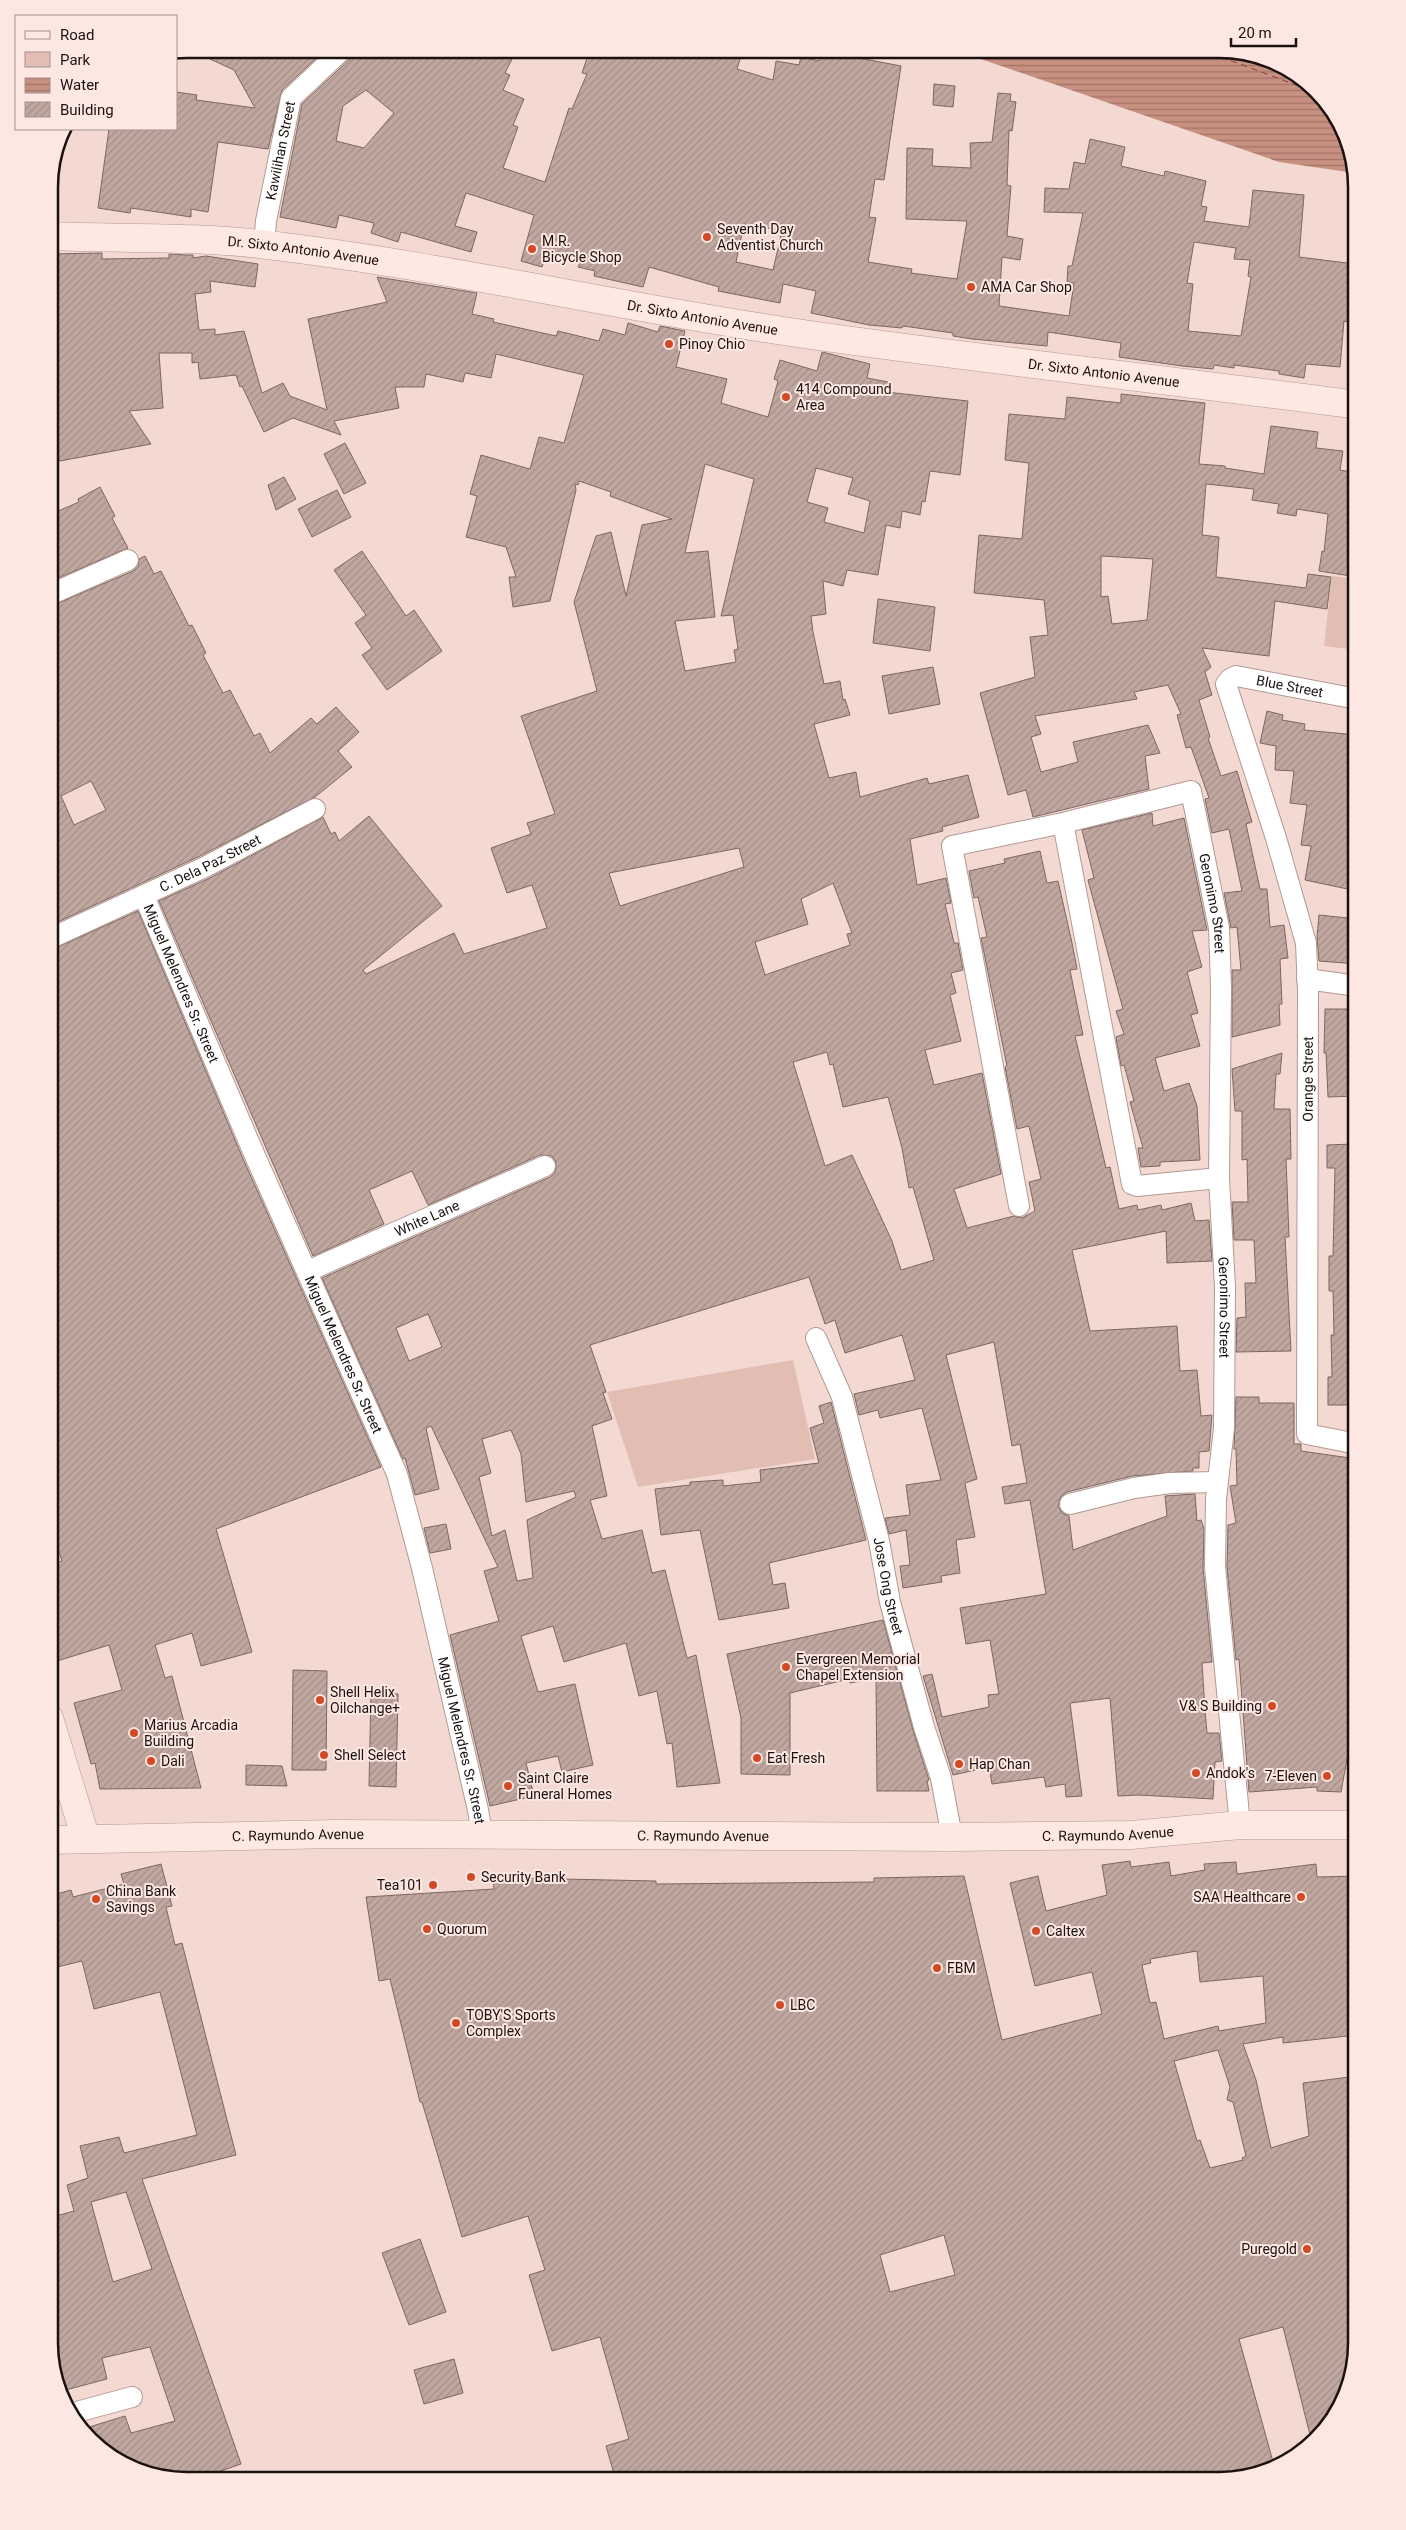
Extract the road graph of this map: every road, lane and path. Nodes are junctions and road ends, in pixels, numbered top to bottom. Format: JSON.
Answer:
{"nodes":[{"id":1,"x":333,"y":58,"type":"edge"},
{"id":2,"x":58,"y":236,"type":"edge"},
{"id":3,"x":264,"y":244,"type":"junction"},
{"id":4,"x":1348,"y":403,"type":"edge"},
{"id":5,"x":128,"y":560,"type":"dead end"},
{"id":6,"x":58,"y":591,"type":"edge"},
{"id":7,"x":1226,"y":684,"type":"joint"},
{"id":8,"x":1348,"y":697,"type":"edge"},
{"id":9,"x":315,"y":809,"type":"dead end"},
{"id":10,"x":1062,"y":823,"type":"junction"},
{"id":11,"x":144,"y":896,"type":"junction"},
{"id":12,"x":58,"y":935,"type":"edge"},
{"id":13,"x":1307,"y":978,"type":"junction"},
{"id":14,"x":1348,"y":985,"type":"edge"},
{"id":15,"x":545,"y":1166,"type":"dead end"},
{"id":16,"x":1219,"y":1178,"type":"junction"},
{"id":17,"x":1020,"y":1206,"type":"dead end"},
{"id":18,"x":308,"y":1271,"type":"junction"},
{"id":19,"x":816,"y":1338,"type":"dead end"},
{"id":20,"x":1348,"y":1442,"type":"edge"},
{"id":21,"x":1217,"y":1482,"type":"junction"},
{"id":22,"x":1070,"y":1504,"type":"dead end"},
{"id":23,"x":58,"y":1747,"type":"edge"},
{"id":24,"x":1240,"y":1825,"type":"junction"},
{"id":25,"x":1348,"y":1825,"type":"edge"},
{"id":26,"x":482,"y":1834,"type":"junction"},
{"id":27,"x":952,"y":1837,"type":"junction"},
{"id":28,"x":86,"y":1839,"type":"junction"},
{"id":29,"x":58,"y":1840,"type":"edge"},
{"id":30,"x":132,"y":2397,"type":"dead end"},
{"id":31,"x":78,"y":2413,"type":"edge"}],
"edges":[{"from":1,"to":3,"type":"street","name":"Kawilihan Street"},
{"from":2,"to":3,"type":"main road","name":"Dr. Sixto Antonio Avenue"},
{"from":3,"to":4,"type":"main road","name":"Dr. Sixto Antonio Avenue"},
{"from":5,"to":6,"type":"street"},
{"from":7,"to":8,"type":"street","name":"Blue Street"},
{"from":7,"to":13,"type":"street","name":"Orange Street"},
{"from":9,"to":11,"type":"street","name":"C. Dela Paz Street"},
{"from":10,"to":16,"type":"street"},
{"from":10,"to":16,"type":"street","name":"Geronimo Street"},
{"from":10,"to":17,"type":"street"},
{"from":11,"to":12,"type":"street","name":"C. Dela Paz Street"},
{"from":11,"to":18,"type":"street","name":"Miguel Melendres Sr. Street"},
{"from":13,"to":14,"type":"street"},
{"from":13,"to":20,"type":"street","name":"Orange Street"},
{"from":15,"to":18,"type":"street","name":"White Lane"},
{"from":16,"to":21,"type":"street","name":"Geronimo Street"},
{"from":18,"to":26,"type":"street","name":"Miguel Melendres Sr. Street"},
{"from":19,"to":27,"type":"street","name":"Jose Ong Street"},
{"from":21,"to":22,"type":"street"},
{"from":21,"to":24,"type":"street","name":"Geronimo Street"},
{"from":23,"to":28,"type":"main road"},
{"from":24,"to":25,"type":"main road","name":"C. Raymundo Avenue"},
{"from":24,"to":27,"type":"main road","name":"C. Raymundo Avenue"},
{"from":26,"to":27,"type":"main road","name":"C. Raymundo Avenue"},
{"from":26,"to":28,"type":"main road","name":"C. Raymundo Avenue"},
{"from":28,"to":29,"type":"main road","name":"C. Raymundo Avenue"},
{"from":30,"to":31,"type":"street"}]}
